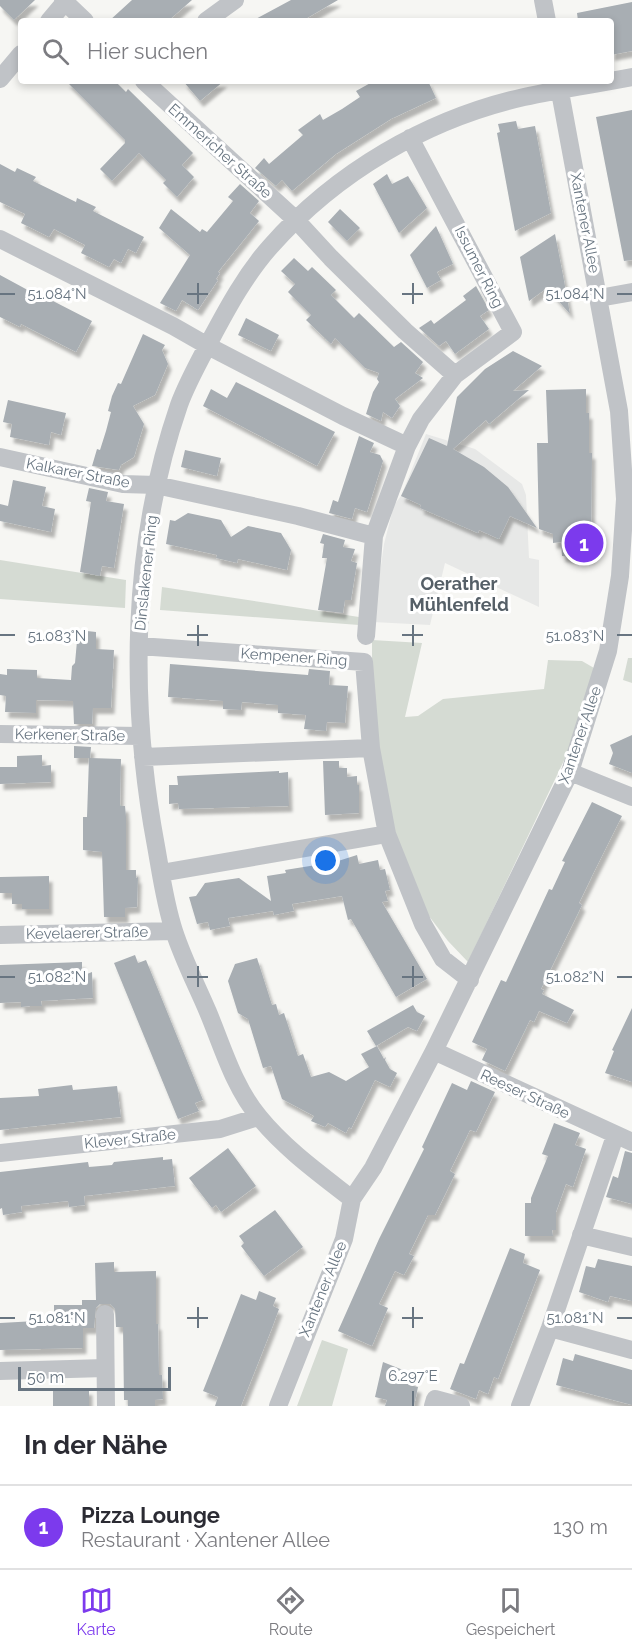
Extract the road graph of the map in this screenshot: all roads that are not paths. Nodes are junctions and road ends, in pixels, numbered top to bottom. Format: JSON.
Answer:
{"nodes":[{"id":1,"x":235,"y":0,"type":"edge"},
{"id":2,"x":543,"y":0,"type":"edge"},
{"id":3,"x":64,"y":1,"type":"edge"},
{"id":4,"x":51,"y":18,"type":"edge"},
{"id":5,"x":82,"y":18,"type":"edge"},
{"id":6,"x":210,"y":18,"type":"edge"},
{"id":7,"x":546,"y":18,"type":"edge"},
{"id":8,"x":18,"y":58,"type":"edge"},
{"id":9,"x":632,"y":77,"type":"edge"},
{"id":10,"x":0,"y":79,"type":"edge"},
{"id":11,"x":614,"y":79,"type":"edge"},
{"id":12,"x":147,"y":84,"type":"edge"},
{"id":13,"x":575,"y":84,"type":"edge"},
{"id":14,"x":559,"y":86,"type":"edge"},
{"id":15,"x":410,"y":138,"type":"junction"},
{"id":16,"x":296,"y":220,"type":"junction"},
{"id":17,"x":0,"y":239,"type":"edge"},
{"id":18,"x":632,"y":292,"type":"edge"},
{"id":19,"x":600,"y":298,"type":"junction"},
{"id":20,"x":207,"y":346,"type":"junction"},
{"id":21,"x":455,"y":375,"type":"junction"},
{"id":22,"x":407,"y":446,"type":"junction"},
{"id":23,"x":0,"y":457,"type":"edge"},
{"id":24,"x":156,"y":485,"type":"junction"},
{"id":25,"x":628,"y":498,"type":"edge"},
{"id":26,"x":374,"y":536,"type":"junction"},
{"id":27,"x":366,"y":636,"type":"dead end"},
{"id":28,"x":139,"y":646,"type":"junction"},
{"id":29,"x":0,"y":734,"type":"edge"},
{"id":30,"x":141,"y":736,"type":"junction"},
{"id":31,"x":370,"y":748,"type":"junction"},
{"id":32,"x":143,"y":757,"type":"junction"},
{"id":33,"x":570,"y":772,"type":"junction"},
{"id":34,"x":632,"y":798,"type":"edge"},
{"id":35,"x":387,"y":834,"type":"junction"},
{"id":36,"x":161,"y":873,"type":"junction"},
{"id":37,"x":174,"y":931,"type":"junction"},
{"id":38,"x":0,"y":935,"type":"edge"},
{"id":39,"x":470,"y":980,"type":"junction"},
{"id":40,"x":434,"y":1051,"type":"junction"},
{"id":41,"x":258,"y":1117,"type":"junction"},
{"id":42,"x":627,"y":1139,"type":"edge"},
{"id":43,"x":0,"y":1153,"type":"edge"},
{"id":44,"x":352,"y":1199,"type":"junction"},
{"id":45,"x":581,"y":1235,"type":"junction"},
{"id":46,"x":632,"y":1247,"type":"edge"},
{"id":47,"x":105,"y":1314,"type":"dead end"},
{"id":48,"x":550,"y":1328,"type":"junction"},
{"id":49,"x":632,"y":1350,"type":"edge"},
{"id":50,"x":105,"y":1368,"type":"junction"},
{"id":51,"x":0,"y":1371,"type":"edge"},
{"id":52,"x":106,"y":1406,"type":"edge"},
{"id":53,"x":278,"y":1406,"type":"edge"},
{"id":54,"x":433,"y":1406,"type":"edge"},
{"id":55,"x":461,"y":1406,"type":"edge"},
{"id":56,"x":520,"y":1406,"type":"edge"}],
"edges":[{"from":1,"to":6,"type":"street"},
{"from":2,"to":7,"type":"street"},
{"from":3,"to":4,"type":"street"},
{"from":3,"to":5,"type":"street"},
{"from":8,"to":10,"type":"street"},
{"from":9,"to":11,"type":"street","name":"Dinslakener Ring"},
{"from":12,"to":16,"type":"street","name":"Emmericher Straße"},
{"from":13,"to":14,"type":"street","name":"Dinslakener Ring"},
{"from":14,"to":15,"type":"street","name":"Dinslakener Ring"},
{"from":14,"to":19,"type":"street","name":"Xantener Allee"},
{"from":15,"to":16,"type":"street","name":"Dinslakener Ring"},
{"from":15,"to":21,"type":"street","name":"Issumer Ring"},
{"from":16,"to":20,"type":"street","name":"Dinslakener Ring"},
{"from":16,"to":21,"type":"street"},
{"from":17,"to":20,"type":"street"},
{"from":18,"to":19,"type":"street"},
{"from":19,"to":25,"type":"street","name":"Xantener Allee"},
{"from":20,"to":22,"type":"street"},
{"from":20,"to":24,"type":"street","name":"Dinslakener Ring"},
{"from":21,"to":22,"type":"street","name":"Issumer Ring"},
{"from":22,"to":26,"type":"street","name":"Issumer Ring"},
{"from":23,"to":24,"type":"street","name":"Kalkarer Straße"},
{"from":24,"to":26,"type":"street"},
{"from":24,"to":28,"type":"street","name":"Dinslakener Ring"},
{"from":25,"to":33,"type":"street","name":"Xantener Allee"},
{"from":26,"to":27,"type":"street","name":"Issumer Ring"},
{"from":28,"to":30,"type":"street","name":"Dinslakener Ring"},
{"from":28,"to":31,"type":"street","name":"Kempener Ring"},
{"from":29,"to":30,"type":"street","name":"Kerkener Straße"},
{"from":30,"to":32,"type":"street","name":"Dinslakener Ring"},
{"from":31,"to":32,"type":"street"},
{"from":31,"to":35,"type":"street","name":"Kempener Ring"},
{"from":32,"to":36,"type":"street","name":"Dinslakener Ring"},
{"from":33,"to":34,"type":"street"},
{"from":33,"to":39,"type":"street","name":"Xantener Allee"},
{"from":35,"to":36,"type":"street"},
{"from":35,"to":39,"type":"street","name":"Kempener Ring"},
{"from":36,"to":37,"type":"street","name":"Dinslakener Ring"},
{"from":37,"to":38,"type":"street","name":"Kevelaerer Straße"},
{"from":37,"to":41,"type":"street","name":"Dinslakener Ring"},
{"from":39,"to":40,"type":"street","name":"Xantener Allee"},
{"from":40,"to":42,"type":"street","name":"Reeser Straße"},
{"from":40,"to":44,"type":"street","name":"Xantener Allee"},
{"from":41,"to":43,"type":"street","name":"Klever Straße"},
{"from":41,"to":44,"type":"street","name":"Dinslakener Ring"},
{"from":42,"to":45,"type":"street","name":"Reeser Straße"},
{"from":44,"to":53,"type":"street","name":"Xantener Allee"},
{"from":45,"to":46,"type":"street"},
{"from":45,"to":48,"type":"street","name":"Reeser Straße"},
{"from":47,"to":50,"type":"street"},
{"from":48,"to":49,"type":"street"},
{"from":48,"to":56,"type":"street","name":"Reeser Straße"},
{"from":50,"to":51,"type":"street"},
{"from":50,"to":52,"type":"street"},
{"from":54,"to":55,"type":"street"}]}
